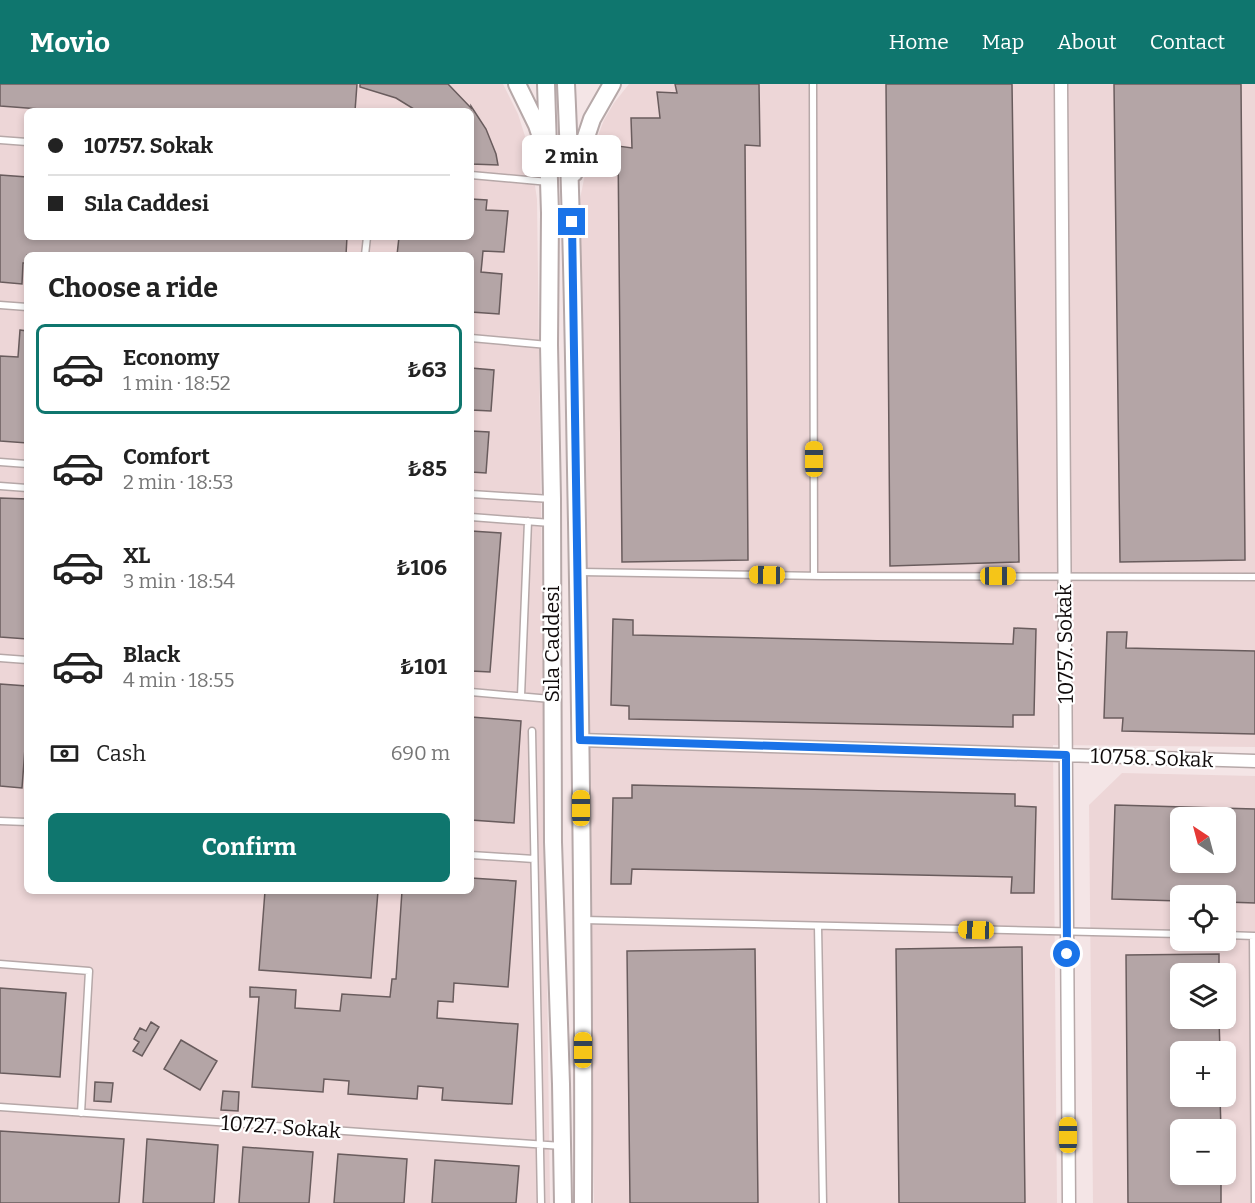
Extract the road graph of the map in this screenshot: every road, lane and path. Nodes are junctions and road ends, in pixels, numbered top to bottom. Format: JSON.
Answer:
{"nodes":[{"id":1,"x":517,"y":84,"type":"edge"},
{"id":2,"x":546,"y":84,"type":"edge"},
{"id":3,"x":566,"y":84,"type":"edge"},
{"id":4,"x":612,"y":84,"type":"edge"},
{"id":5,"x":813,"y":84,"type":"edge"},
{"id":6,"x":1061,"y":84,"type":"edge"},
{"id":7,"x":0,"y":140,"type":"edge"},
{"id":8,"x":24,"y":142,"type":"edge"},
{"id":9,"x":549,"y":162,"type":"junction"},
{"id":10,"x":474,"y":175,"type":"edge"},
{"id":11,"x":549,"y":182,"type":"junction"},
{"id":12,"x":571,"y":182,"type":"junction"},
{"id":13,"x":0,"y":305,"type":"edge"},
{"id":14,"x":24,"y":307,"type":"edge"},
{"id":15,"x":474,"y":338,"type":"edge"},
{"id":16,"x":549,"y":345,"type":"junction"},
{"id":17,"x":0,"y":462,"type":"edge"},
{"id":18,"x":24,"y":464,"type":"edge"},
{"id":19,"x":0,"y":486,"type":"edge"},
{"id":20,"x":24,"y":488,"type":"edge"},
{"id":21,"x":474,"y":494,"type":"edge"},
{"id":22,"x":552,"y":499,"type":"junction"},
{"id":23,"x":474,"y":517,"type":"edge"},
{"id":24,"x":528,"y":521,"type":"junction"},
{"id":25,"x":552,"y":523,"type":"junction"},
{"id":26,"x":578,"y":572,"type":"junction"},
{"id":27,"x":814,"y":576,"type":"junction"},
{"id":28,"x":1064,"y":576,"type":"junction"},
{"id":29,"x":1255,"y":577,"type":"edge"},
{"id":30,"x":0,"y":658,"type":"edge"},
{"id":31,"x":24,"y":660,"type":"edge"},
{"id":32,"x":474,"y":692,"type":"edge"},
{"id":33,"x":521,"y":696,"type":"junction"},
{"id":34,"x":552,"y":699,"type":"junction"},
{"id":35,"x":532,"y":731,"type":"dead end"},
{"id":36,"x":580,"y":740,"type":"junction"},
{"id":37,"x":1066,"y":755,"type":"junction"},
{"id":38,"x":1255,"y":761,"type":"edge"},
{"id":39,"x":0,"y":820,"type":"edge"},
{"id":40,"x":24,"y":822,"type":"edge"},
{"id":41,"x":474,"y":855,"type":"edge"},
{"id":42,"x":534,"y":859,"type":"junction"},
{"id":43,"x":583,"y":920,"type":"junction"},
{"id":44,"x":818,"y":926,"type":"junction"},
{"id":45,"x":1067,"y":932,"type":"junction"},
{"id":46,"x":1170,"y":934,"type":"edge"},
{"id":47,"x":1236,"y":935,"type":"edge"},
{"id":48,"x":1254,"y":936,"type":"edge"},
{"id":49,"x":0,"y":964,"type":"edge"},
{"id":50,"x":0,"y":1107,"type":"edge"},
{"id":51,"x":81,"y":1113,"type":"junction"},
{"id":52,"x":540,"y":1145,"type":"junction"},
{"id":53,"x":562,"y":1146,"type":"junction"},
{"id":54,"x":541,"y":1203,"type":"edge"},
{"id":55,"x":563,"y":1203,"type":"edge"},
{"id":56,"x":583,"y":1203,"type":"edge"},
{"id":57,"x":823,"y":1203,"type":"edge"},
{"id":58,"x":1069,"y":1203,"type":"edge"},
{"id":59,"x":1255,"y":1203,"type":"edge"}],
"edges":[{"from":1,"to":9,"type":"street"},
{"from":2,"to":9,"type":"street","name":"Sıla Caddesi"},
{"from":3,"to":12,"type":"street","name":"Sıla Caddesi"},
{"from":4,"to":12,"type":"street"},
{"from":5,"to":27,"type":"lane"},
{"from":6,"to":28,"type":"street","name":"10757. Sokak"},
{"from":7,"to":8,"type":"lane"},
{"from":9,"to":11,"type":"street","name":"Sıla Caddesi"},
{"from":10,"to":11,"type":"lane"},
{"from":11,"to":16,"type":"street","name":"Sıla Caddesi"},
{"from":12,"to":26,"type":"street","name":"Sıla Caddesi"},
{"from":13,"to":14,"type":"lane"},
{"from":15,"to":16,"type":"lane"},
{"from":16,"to":22,"type":"street","name":"Sıla Caddesi"},
{"from":17,"to":18,"type":"lane"},
{"from":19,"to":20,"type":"lane"},
{"from":21,"to":22,"type":"lane"},
{"from":22,"to":25,"type":"street","name":"Sıla Caddesi"},
{"from":23,"to":24,"type":"lane"},
{"from":24,"to":25,"type":"lane"},
{"from":24,"to":33,"type":"lane"},
{"from":25,"to":34,"type":"street","name":"Sıla Caddesi"},
{"from":26,"to":27,"type":"lane"},
{"from":26,"to":36,"type":"street","name":"Sıla Caddesi"},
{"from":27,"to":28,"type":"lane"},
{"from":28,"to":29,"type":"lane"},
{"from":28,"to":37,"type":"street","name":"10757. Sokak"},
{"from":30,"to":31,"type":"lane"},
{"from":32,"to":33,"type":"lane"},
{"from":33,"to":34,"type":"lane"},
{"from":34,"to":53,"type":"street","name":"Sıla Caddesi"},
{"from":35,"to":42,"type":"lane"},
{"from":36,"to":37,"type":"street","name":"10758. Sokak"},
{"from":36,"to":43,"type":"street","name":"Sıla Caddesi"},
{"from":37,"to":38,"type":"street","name":"10758. Sokak"},
{"from":37,"to":45,"type":"street","name":"10757. Sokak"},
{"from":39,"to":40,"type":"lane"},
{"from":41,"to":42,"type":"lane"},
{"from":42,"to":52,"type":"lane"},
{"from":43,"to":44,"type":"lane"},
{"from":43,"to":56,"type":"street","name":"Sıla Caddesi"},
{"from":44,"to":45,"type":"lane"},
{"from":44,"to":57,"type":"lane"},
{"from":45,"to":46,"type":"lane"},
{"from":45,"to":58,"type":"street","name":"10757. Sokak"},
{"from":47,"to":48,"type":"lane"},
{"from":48,"to":59,"type":"lane"},
{"from":49,"to":51,"type":"lane"},
{"from":50,"to":51,"type":"lane","name":"10727. Sokak"},
{"from":51,"to":52,"type":"lane","name":"10727. Sokak"},
{"from":52,"to":53,"type":"lane","name":"10727. Sokak"},
{"from":52,"to":54,"type":"lane"},
{"from":53,"to":55,"type":"street","name":"Sıla Caddesi"}]}
